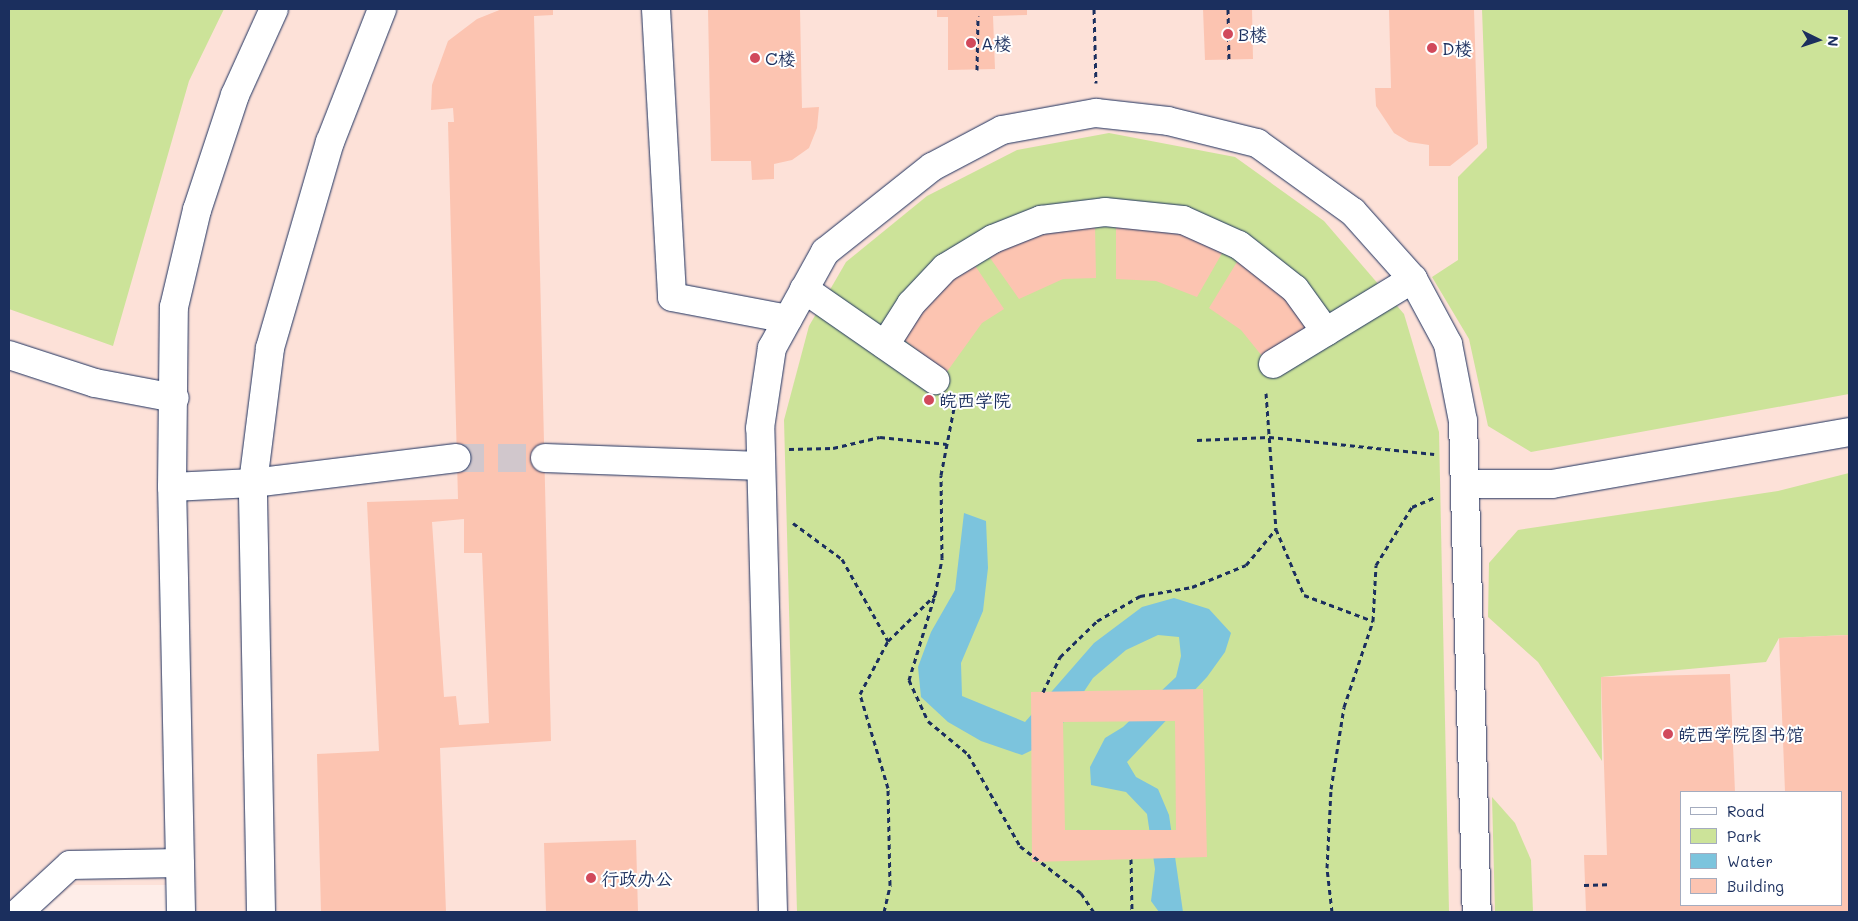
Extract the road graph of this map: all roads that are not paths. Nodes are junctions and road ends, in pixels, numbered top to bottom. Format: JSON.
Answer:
{"nodes":[{"id":1,"x":274,"y":9,"type":"edge"},
{"id":2,"x":382,"y":9,"type":"edge"},
{"id":3,"x":656,"y":9,"type":"edge"},
{"id":4,"x":1413,"y":279,"type":"junction"},
{"id":5,"x":804,"y":289,"type":"junction"},
{"id":6,"x":788,"y":319,"type":"junction"},
{"id":7,"x":1326,"y":332,"type":"junction"},
{"id":8,"x":885,"y":345,"type":"junction"},
{"id":9,"x":9,"y":355,"type":"edge"},
{"id":10,"x":1272,"y":364,"type":"road end"},
{"id":11,"x":935,"y":380,"type":"road end"},
{"id":12,"x":175,"y":398,"type":"junction"},
{"id":13,"x":1849,"y":432,"type":"edge"},
{"id":14,"x":456,"y":458,"type":"tunnel mouth"},
{"id":15,"x":545,"y":458,"type":"tunnel mouth"},
{"id":16,"x":761,"y":458,"type":"junction"},
{"id":17,"x":1465,"y":472,"type":"junction"},
{"id":18,"x":253,"y":483,"type":"junction"},
{"id":19,"x":172,"y":486,"type":"junction"},
{"id":20,"x":180,"y":863,"type":"junction"},
{"id":21,"x":19,"y":912,"type":"edge"},
{"id":22,"x":181,"y":912,"type":"edge"},
{"id":23,"x":261,"y":912,"type":"edge"},
{"id":24,"x":773,"y":912,"type":"edge"},
{"id":25,"x":1477,"y":912,"type":"edge"}],
"edges":[{"from":1,"to":12,"type":"street"},
{"from":2,"to":18,"type":"street"},
{"from":3,"to":6,"type":"street"},
{"from":4,"to":5,"type":"street"},
{"from":4,"to":7,"type":"street"},
{"from":4,"to":17,"type":"street"},
{"from":5,"to":6,"type":"street"},
{"from":5,"to":8,"type":"street"},
{"from":6,"to":16,"type":"street"},
{"from":7,"to":8,"type":"street"},
{"from":7,"to":10,"type":"street"},
{"from":8,"to":11,"type":"street"},
{"from":9,"to":12,"type":"street"},
{"from":12,"to":19,"type":"street"},
{"from":13,"to":17,"type":"street"},
{"from":14,"to":18,"type":"street"},
{"from":15,"to":16,"type":"street"},
{"from":16,"to":24,"type":"street"},
{"from":17,"to":25,"type":"street"},
{"from":18,"to":19,"type":"street"},
{"from":18,"to":23,"type":"street"},
{"from":19,"to":20,"type":"street"},
{"from":20,"to":21,"type":"street"},
{"from":20,"to":22,"type":"street"}]}
